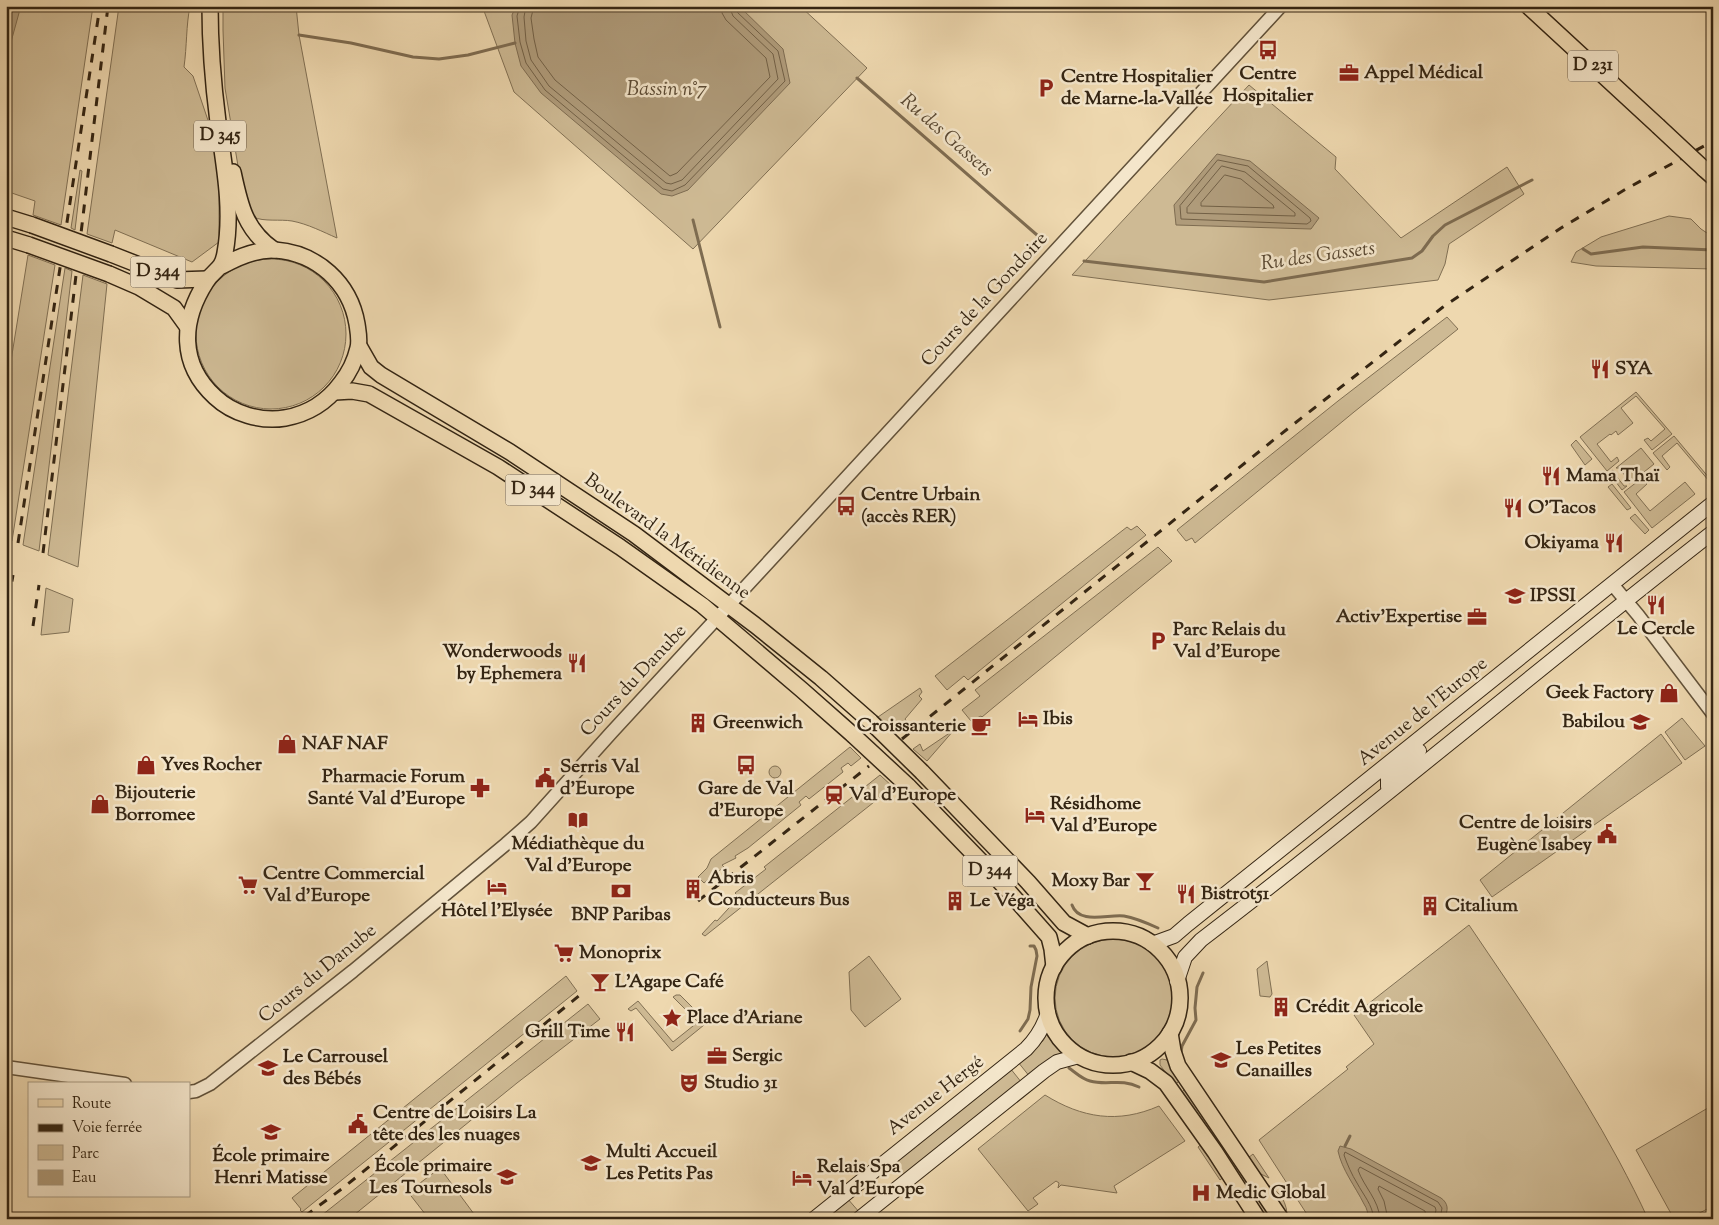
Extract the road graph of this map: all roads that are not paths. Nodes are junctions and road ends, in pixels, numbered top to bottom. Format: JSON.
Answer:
{"nodes":[{"id":1,"x":210,"y":6,"type":"edge"},
{"id":2,"x":216,"y":6,"type":"edge"},
{"id":3,"x":1281,"y":6,"type":"edge"},
{"id":4,"x":1528,"y":6,"type":"edge"},
{"id":5,"x":1708,"y":173,"type":"edge"},
{"id":6,"x":6,"y":217,"type":"edge"},
{"id":7,"x":6,"y":238,"type":"edge"},
{"id":8,"x":274,"y":250,"type":"junction"},
{"id":9,"x":222,"y":266,"type":"junction"},
{"id":10,"x":208,"y":279,"type":"junction"},
{"id":11,"x":187,"y":326,"type":"junction"},
{"id":12,"x":359,"y":346,"type":"junction"},
{"id":13,"x":335,"y":392,"type":"junction"},
{"id":14,"x":1713,"y":503,"type":"edge"},
{"id":15,"x":1713,"y":532,"type":"edge"},
{"id":16,"x":1620,"y":593,"type":"junction"},
{"id":17,"x":728,"y":605,"type":"junction"},
{"id":18,"x":717,"y":619,"type":"junction"},
{"id":19,"x":1713,"y":714,"type":"edge"},
{"id":20,"x":1448,"y":716,"type":"junction"},
{"id":21,"x":1302,"y":861,"type":"junction"},
{"id":22,"x":1088,"y":936,"type":"junction"},
{"id":23,"x":1152,"y":944,"type":"junction"},
{"id":24,"x":1054,"y":967,"type":"junction"},
{"id":25,"x":1177,"y":980,"type":"junction"},
{"id":26,"x":1048,"y":1013,"type":"junction"},
{"id":27,"x":1170,"y":1033,"type":"junction"},
{"id":28,"x":1079,"y":1056,"type":"junction"},
{"id":29,"x":1132,"y":1062,"type":"junction"},
{"id":30,"x":8,"y":1067,"type":"edge"},
{"id":31,"x":111,"y":1082,"type":"edge"},
{"id":32,"x":190,"y":1092,"type":"edge"},
{"id":33,"x":814,"y":1219,"type":"edge"},
{"id":34,"x":859,"y":1219,"type":"edge"},
{"id":35,"x":1258,"y":1219,"type":"edge"},
{"id":36,"x":1281,"y":1219,"type":"edge"}],
"edges":[{"from":1,"to":9,"type":"main road","number":"D 345"},
{"from":2,"to":8,"type":"main road","number":"D 345"},
{"from":3,"to":17,"type":"street","name":"Cours de la Gondoire"},
{"from":4,"to":5,"type":"main road","number":"D 231","bridge":true},
{"from":6,"to":10,"type":"main road","number":"D 344","bridge":true},
{"from":7,"to":11,"type":"main road","number":"D 344","bridge":true},
{"from":8,"to":9,"type":"main road"},
{"from":8,"to":12,"type":"main road"},
{"from":9,"to":10,"type":"main road"},
{"from":10,"to":11,"type":"main road"},
{"from":11,"to":13,"type":"main road"},
{"from":12,"to":13,"type":"main road"},
{"from":12,"to":17,"type":"main road","name":"Boulevard la Méridienne","number":"D 344"},
{"from":13,"to":18,"type":"main road","name":"Boulevard la Méridienne","number":"D 344"},
{"from":14,"to":16,"type":"main road","name":"Avenue de l'Europe"},
{"from":15,"to":16,"type":"main road","name":"Avenue de l'Europe"},
{"from":16,"to":19,"type":"street"},
{"from":16,"to":20,"type":"main road","name":"Avenue de l'Europe"},
{"from":16,"to":21,"type":"main road","name":"Avenue de l'Europe"},
{"from":17,"to":18,"type":"street","name":"Cours de la Gondoire"},
{"from":17,"to":22,"type":"main road","name":"Boulevard la Méridienne","number":"D 344","bridge":true},
{"from":18,"to":24,"type":"main road","name":"Boulevard la Méridienne","number":"D 344","bridge":true},
{"from":18,"to":32,"type":"street","name":"Cours du Danube"},
{"from":20,"to":21,"type":"main road"},
{"from":20,"to":23,"type":"main road","name":"Avenue de l'Europe"},
{"from":21,"to":25,"type":"main road","name":"Avenue de l'Europe"},
{"from":22,"to":23,"type":"main road"},
{"from":22,"to":24,"type":"main road"},
{"from":23,"to":25,"type":"main road"},
{"from":24,"to":26,"type":"main road"},
{"from":25,"to":27,"type":"main road"},
{"from":26,"to":28,"type":"main road"},
{"from":26,"to":33,"type":"main road","name":"Avenue Hergé"},
{"from":27,"to":29,"type":"main road"},
{"from":27,"to":36,"type":"main road"},
{"from":28,"to":29,"type":"main road"},
{"from":28,"to":34,"type":"main road"},
{"from":29,"to":35,"type":"main road"},
{"from":30,"to":31,"type":"street"}]}
